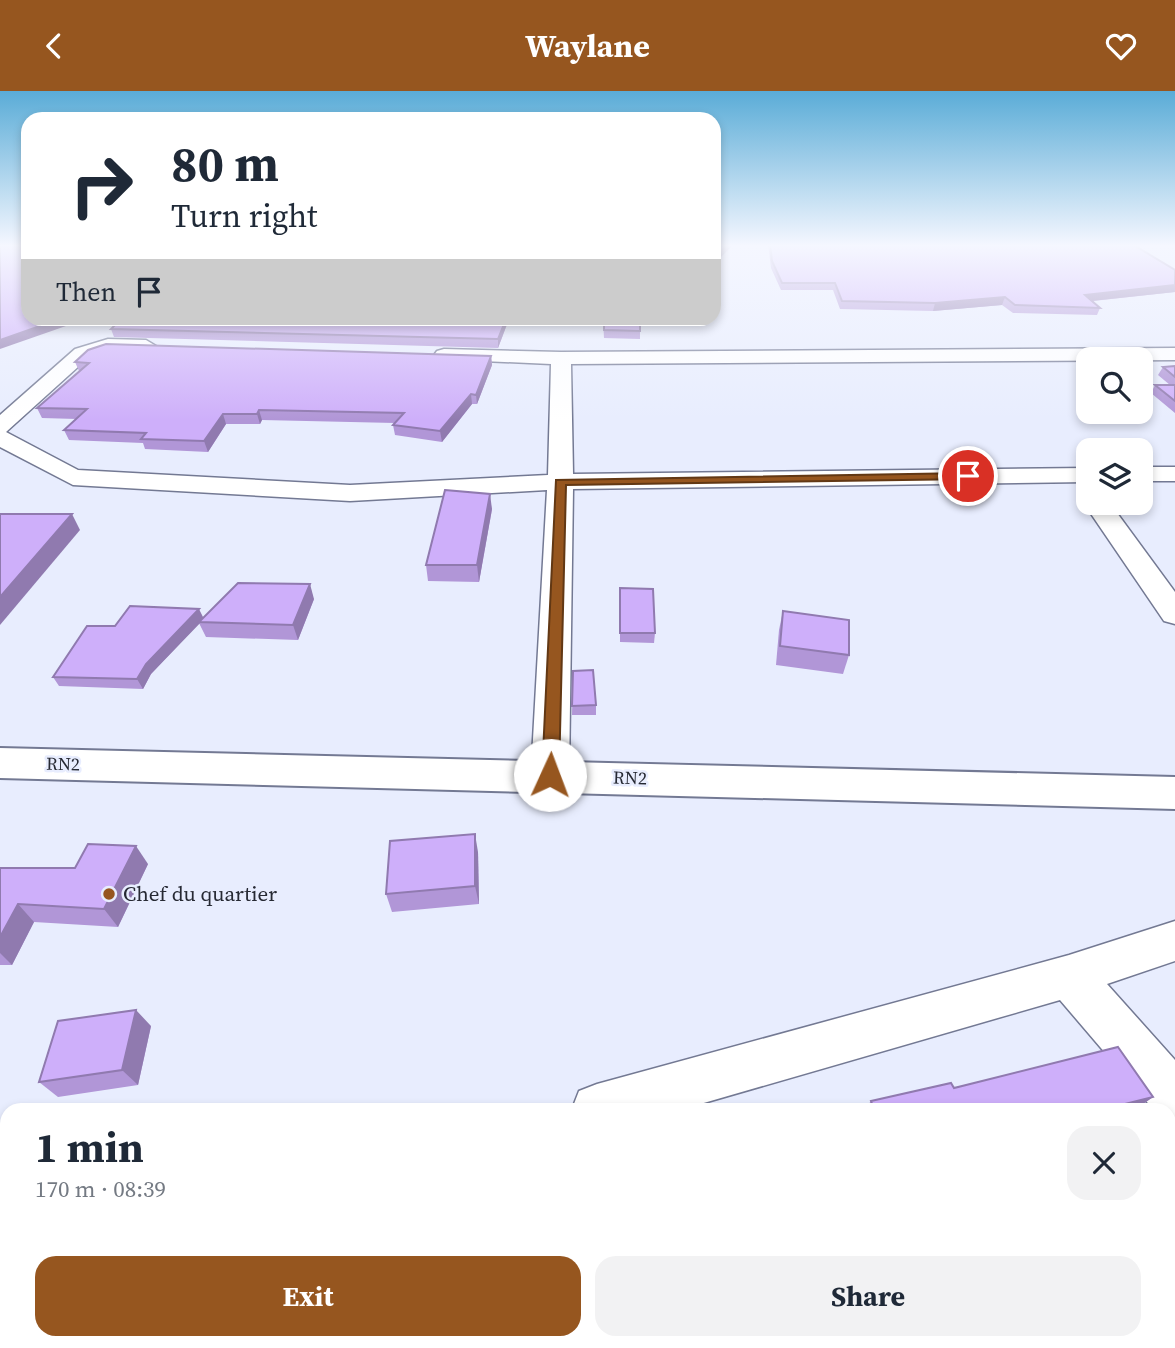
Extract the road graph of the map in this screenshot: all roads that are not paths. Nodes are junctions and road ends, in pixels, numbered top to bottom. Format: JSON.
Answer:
{"nodes":[{"id":1,"x":163,"y":347,"type":"edge"},
{"id":2,"x":424,"y":354,"type":"edge"},
{"id":3,"x":1175,"y":354,"type":"edge"},
{"id":4,"x":561,"y":358,"type":"junction"},
{"id":5,"x":0,"y":427,"type":"edge"},
{"id":6,"x":0,"y":438,"type":"edge"},
{"id":7,"x":1153,"y":474,"type":"edge"},
{"id":8,"x":1175,"y":474,"type":"edge"},
{"id":9,"x":1076,"y":480,"type":"edge"},
{"id":10,"x":560,"y":482,"type":"junction"},
{"id":11,"x":1105,"y":515,"type":"edge"},
{"id":12,"x":1175,"y":614,"type":"edge"},
{"id":13,"x":0,"y":763,"type":"edge"},
{"id":14,"x":550,"y":775,"type":"junction"},
{"id":15,"x":1175,"y":793,"type":"edge"},
{"id":16,"x":1175,"y":941,"type":"edge"},
{"id":17,"x":1069,"y":976,"type":"junction"},
{"id":18,"x":1175,"y":1097,"type":"edge"},
{"id":19,"x":618,"y":1103,"type":"edge"}],
"edges":[{"from":1,"to":5,"type":"street"},
{"from":2,"to":4,"type":"street"},
{"from":3,"to":4,"type":"street"},
{"from":4,"to":10,"type":"street"},
{"from":6,"to":10,"type":"street"},
{"from":7,"to":8,"type":"street"},
{"from":9,"to":10,"type":"street"},
{"from":10,"to":14,"type":"street"},
{"from":11,"to":12,"type":"street"},
{"from":13,"to":14,"type":"main road","name":"RN2"},
{"from":14,"to":15,"type":"main road","name":"RN2"},
{"from":16,"to":17,"type":"street"},
{"from":17,"to":18,"type":"street"},
{"from":17,"to":19,"type":"street"}]}
